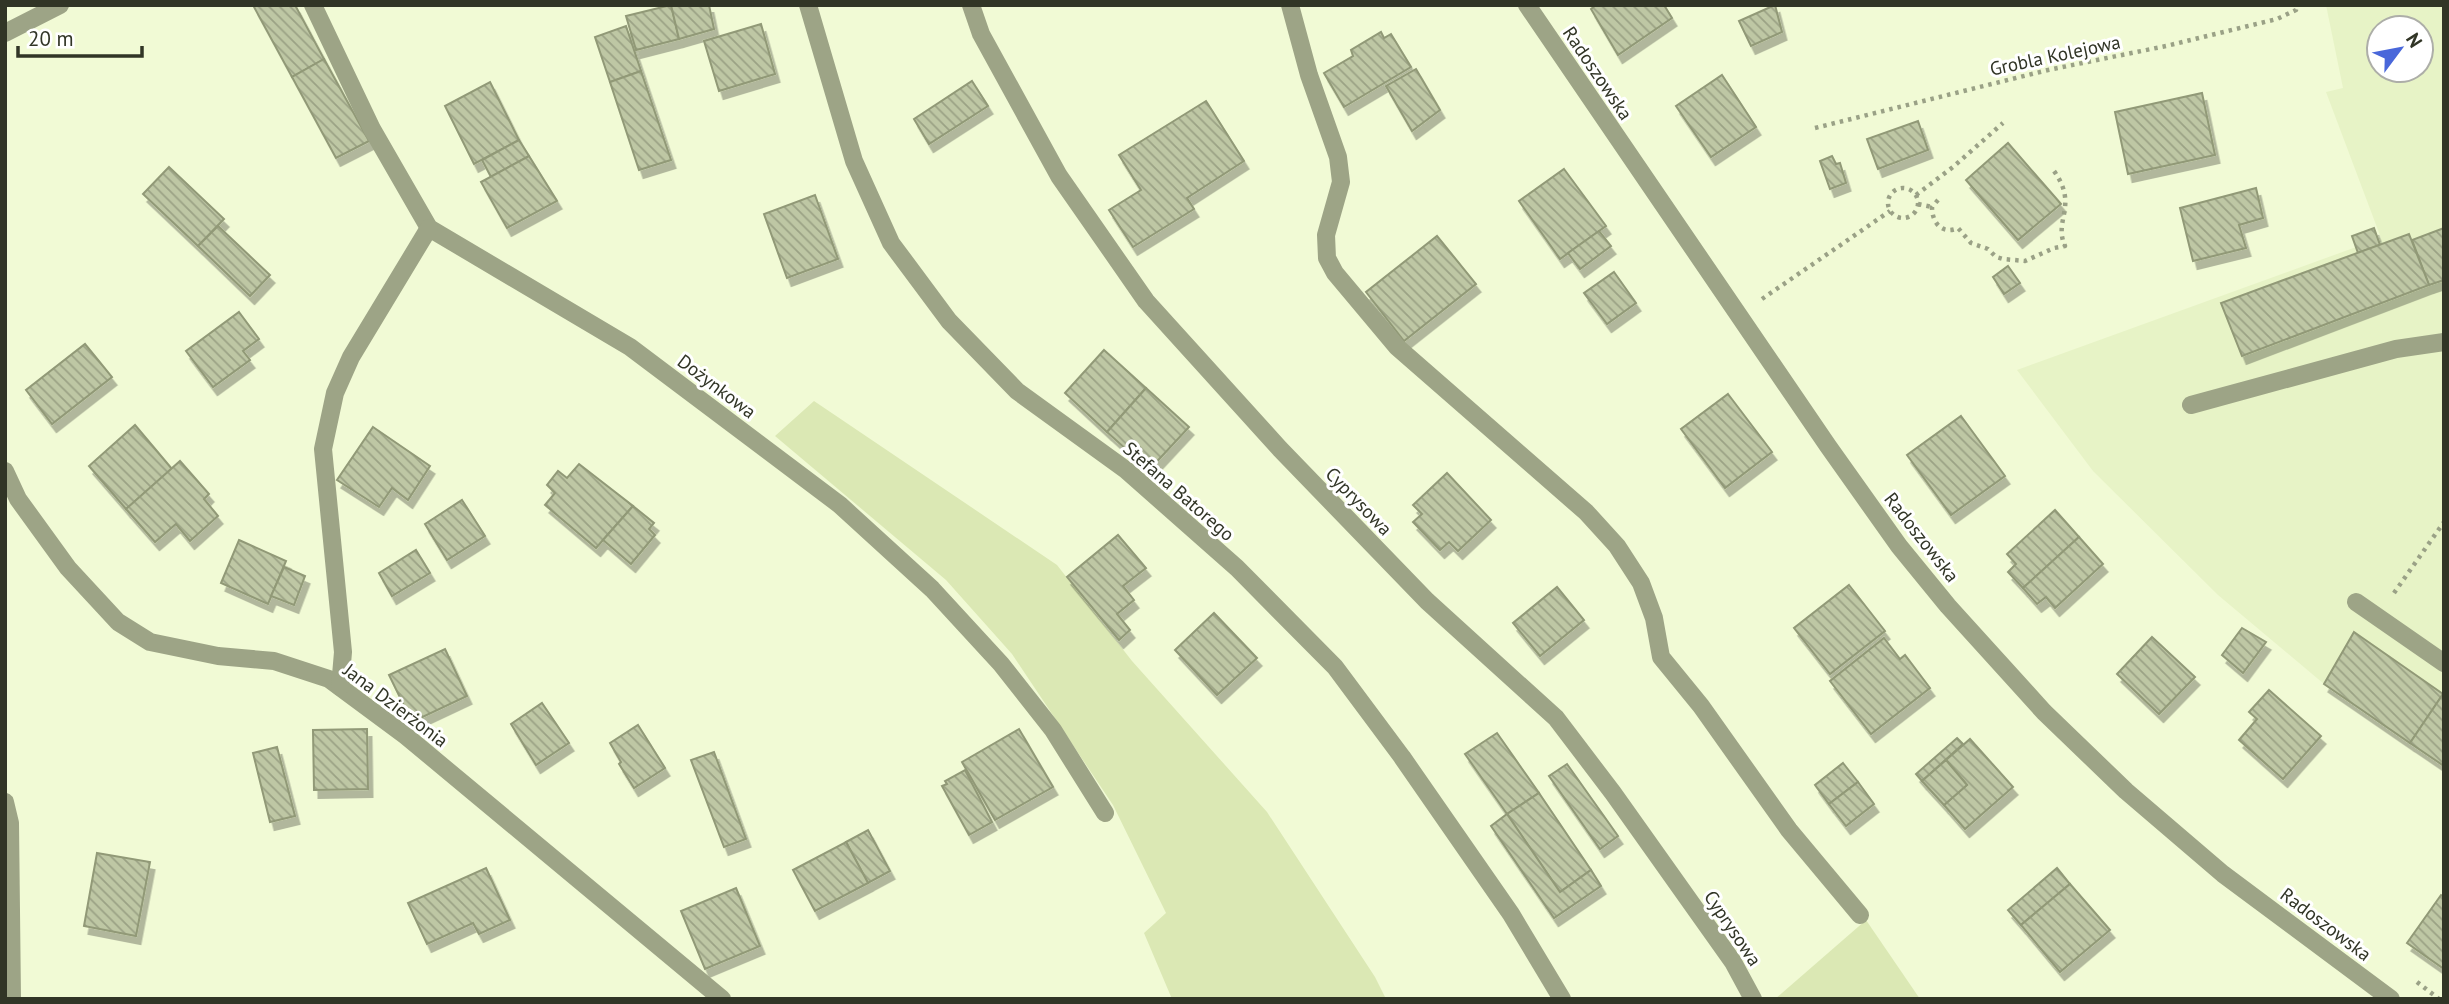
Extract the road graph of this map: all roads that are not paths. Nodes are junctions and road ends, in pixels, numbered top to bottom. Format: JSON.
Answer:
{"nodes":[{"id":1,"x":60,"y":5,"type":"edge"},
{"id":2,"x":313,"y":5,"type":"edge"},
{"id":3,"x":808,"y":5,"type":"edge"},
{"id":4,"x":971,"y":5,"type":"edge"},
{"id":5,"x":1290,"y":5,"type":"edge"},
{"id":6,"x":1527,"y":5,"type":"edge"},
{"id":7,"x":5,"y":33,"type":"edge"},
{"id":8,"x":429,"y":228,"type":"junction"},
{"id":9,"x":2444,"y":342,"type":"edge"},
{"id":10,"x":2191,"y":405,"type":"dead end"},
{"id":11,"x":5,"y":471,"type":"edge"},
{"id":12,"x":2356,"y":602,"type":"dead end"},
{"id":13,"x":2444,"y":663,"type":"edge"},
{"id":14,"x":340,"y":687,"type":"junction"},
{"id":15,"x":5,"y":802,"type":"edge"},
{"id":16,"x":1105,"y":813,"type":"dead end"},
{"id":17,"x":1860,"y":915,"type":"dead end"},
{"id":18,"x":12,"y":999,"type":"edge"},
{"id":19,"x":722,"y":999,"type":"edge"},
{"id":20,"x":1562,"y":999,"type":"edge"},
{"id":21,"x":1753,"y":999,"type":"edge"},
{"id":22,"x":2391,"y":999,"type":"edge"}],
"edges":[{"from":1,"to":7,"type":"street"},
{"from":2,"to":8,"type":"street","name":"Dożynkowa"},
{"from":3,"to":20,"type":"street","name":"Stefana Batorego"},
{"from":4,"to":21,"type":"street","name":"Cyprysowa"},
{"from":5,"to":17,"type":"street"},
{"from":6,"to":22,"type":"street","name":"Radoszowska"},
{"from":8,"to":14,"type":"street"},
{"from":8,"to":16,"type":"street","name":"Dożynkowa"},
{"from":9,"to":10,"type":"street"},
{"from":11,"to":14,"type":"street","name":"Jana Dzierżonia"},
{"from":12,"to":13,"type":"street"},
{"from":14,"to":19,"type":"street","name":"Jana Dzierżonia"},
{"from":15,"to":18,"type":"street"}]}
